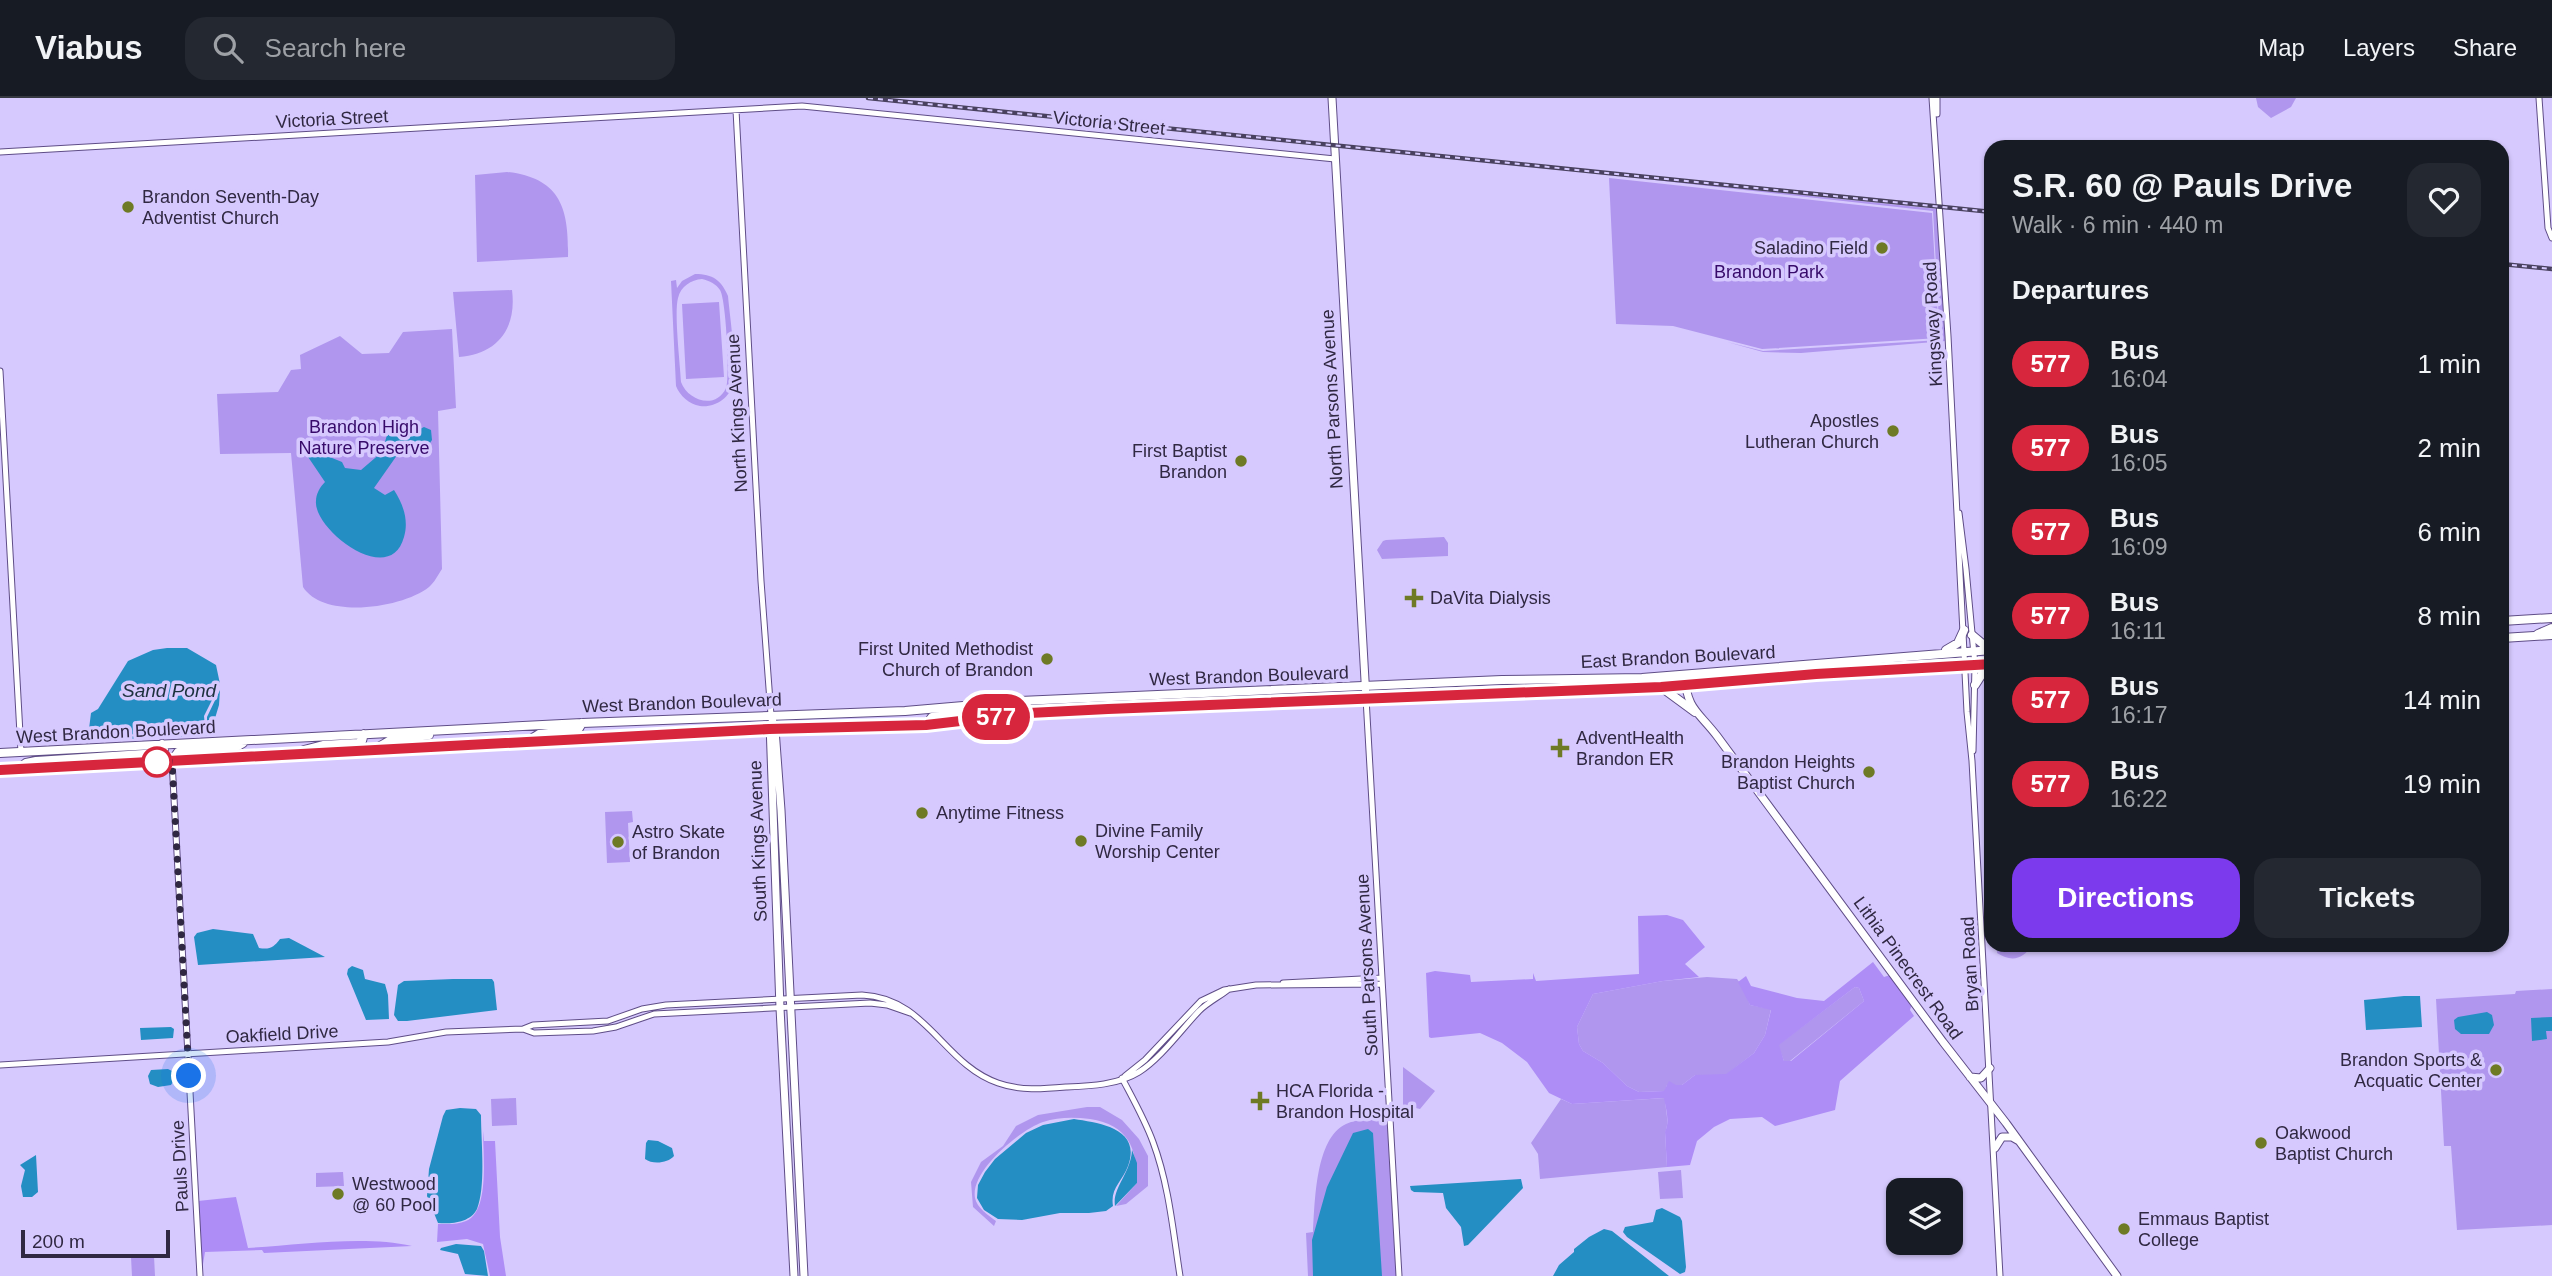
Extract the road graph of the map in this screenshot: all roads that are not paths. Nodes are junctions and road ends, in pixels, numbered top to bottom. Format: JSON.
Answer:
{"nodes":[{"id":1,"x":1332,"y":98,"type":"edge"},
{"id":2,"x":1935,"y":98,"type":"edge"},
{"id":3,"x":2539,"y":98,"type":"edge"},
{"id":4,"x":736,"y":110,"type":"junction"},
{"id":5,"x":0,"y":152,"type":"edge"},
{"id":6,"x":1335,"y":159,"type":"junction"},
{"id":7,"x":2552,"y":237,"type":"edge"},
{"id":8,"x":0,"y":371,"type":"edge"},
{"id":9,"x":2552,"y":618,"type":"edge"},
{"id":10,"x":2509,"y":621,"type":"edge"},
{"id":11,"x":2552,"y":628,"type":"edge"},
{"id":12,"x":1968,"y":633,"type":"junction"},
{"id":13,"x":2552,"y":635,"type":"edge"},
{"id":14,"x":2535,"y":636,"type":"junction"},
{"id":15,"x":2509,"y":638,"type":"edge"},
{"id":16,"x":1984,"y":645,"type":"edge"},
{"id":17,"x":1984,"y":650,"type":"edge"},
{"id":18,"x":1969,"y":651,"type":"junction"},
{"id":19,"x":1941,"y":653,"type":"junction"},
{"id":20,"x":1970,"y":665,"type":"junction"},
{"id":21,"x":1984,"y":666,"type":"edge"},
{"id":22,"x":1984,"y":672,"type":"edge"},
{"id":23,"x":1684,"y":675,"type":"junction"},
{"id":24,"x":1975,"y":685,"type":"junction"},
{"id":25,"x":1685,"y":686,"type":"junction"},
{"id":26,"x":1366,"y":687,"type":"junction"},
{"id":27,"x":1661,"y":687,"type":"junction"},
{"id":28,"x":1200,"y":694,"type":"junction"},
{"id":29,"x":1167,"y":695,"type":"junction"},
{"id":30,"x":1366,"y":698,"type":"junction"},
{"id":31,"x":974,"y":705,"type":"junction"},
{"id":32,"x":1168,"y":706,"type":"junction"},
{"id":33,"x":1129,"y":708,"type":"junction"},
{"id":34,"x":1695,"y":712,"type":"junction"},
{"id":35,"x":771,"y":715,"type":"junction"},
{"id":36,"x":582,"y":723,"type":"junction"},
{"id":37,"x":926,"y":725,"type":"junction"},
{"id":38,"x":485,"y":728,"type":"junction"},
{"id":39,"x":772,"y":729,"type":"junction"},
{"id":40,"x":446,"y":730,"type":"junction"},
{"id":41,"x":365,"y":734,"type":"junction"},
{"id":42,"x":246,"y":740,"type":"junction"},
{"id":43,"x":526,"y":742,"type":"junction"},
{"id":44,"x":162,"y":744,"type":"junction"},
{"id":45,"x":482,"y":745,"type":"junction"},
{"id":46,"x":374,"y":750,"type":"junction"},
{"id":47,"x":21,"y":752,"type":"junction"},
{"id":48,"x":0,"y":754,"type":"edge"},
{"id":49,"x":278,"y":755,"type":"junction"},
{"id":50,"x":172,"y":761,"type":"junction"},
{"id":51,"x":1972,"y":761,"type":"junction"},
{"id":52,"x":18,"y":769,"type":"junction"},
{"id":53,"x":0,"y":770,"type":"edge"},
{"id":54,"x":1381,"y":981,"type":"junction"},
{"id":55,"x":790,"y":998,"type":"junction"},
{"id":56,"x":780,"y":999,"type":"junction"},
{"id":57,"x":791,"y":1007,"type":"junction"},
{"id":58,"x":780,"y":1008,"type":"junction"},
{"id":59,"x":917,"y":1016,"type":"junction"},
{"id":60,"x":523,"y":1029,"type":"junction"},
{"id":61,"x":782,"y":1043,"type":"junction"},
{"id":62,"x":187,"y":1053,"type":"junction"},
{"id":63,"x":0,"y":1065,"type":"edge"},
{"id":64,"x":1990,"y":1068,"type":"junction"},
{"id":65,"x":1970,"y":1077,"type":"junction"},
{"id":66,"x":1122,"y":1078,"type":"junction"},
{"id":67,"x":1992,"y":1106,"type":"junction"},
{"id":68,"x":795,"y":1107,"type":"junction"},
{"id":69,"x":2020,"y":1142,"type":"junction"},
{"id":70,"x":1995,"y":1147,"type":"junction"},
{"id":71,"x":200,"y":1276,"type":"edge"},
{"id":72,"x":794,"y":1276,"type":"edge"},
{"id":73,"x":804,"y":1276,"type":"edge"},
{"id":74,"x":1180,"y":1276,"type":"edge"},
{"id":75,"x":1399,"y":1276,"type":"edge"},
{"id":76,"x":2000,"y":1276,"type":"edge"},
{"id":77,"x":2117,"y":1276,"type":"edge"}],
"edges":[{"from":1,"to":6,"type":"main road","name":"North Parsons Avenue"},
{"from":2,"to":12,"type":"street","name":"Kingsway Road"},
{"from":3,"to":7,"type":"street"},
{"from":4,"to":5,"type":"street","name":"Victoria Street"},
{"from":4,"to":6,"type":"street","name":"Victoria Street"},
{"from":4,"to":35,"type":"street","name":"North Kings Avenue"},
{"from":6,"to":26,"type":"main road","name":"North Parsons Avenue"},
{"from":8,"to":47,"type":"street"},
{"from":9,"to":10,"type":"highway"},
{"from":11,"to":14,"type":"highway"},
{"from":12,"to":16,"type":"highway"},
{"from":12,"to":18,"type":"street","name":"Kingsway Road"},
{"from":12,"to":19,"type":"highway"},
{"from":13,"to":14,"type":"highway"},
{"from":14,"to":15,"type":"highway"},
{"from":17,"to":18,"type":"highway","name":"East Brandon Boulevard"},
{"from":18,"to":19,"type":"highway","name":"East Brandon Boulevard"},
{"from":18,"to":20,"type":"street","name":"Kingsway Road"},
{"from":19,"to":23,"type":"highway","name":"East Brandon Boulevard"},
{"from":20,"to":21,"type":"highway","name":"East Brandon Boulevard"},
{"from":20,"to":24,"type":"street"},
{"from":20,"to":25,"type":"highway","name":"East Brandon Boulevard"},
{"from":20,"to":51,"type":"street","name":"Bryan Road"},
{"from":22,"to":24,"type":"highway"},
{"from":23,"to":25,"type":"main road","name":"Lithia Pinecrest Road"},
{"from":23,"to":26,"type":"highway","name":"East Brandon Boulevard"},
{"from":24,"to":51,"type":"street"},
{"from":25,"to":27,"type":"highway","name":"East Brandon Boulevard"},
{"from":25,"to":34,"type":"main road","name":"Lithia Pinecrest Road"},
{"from":26,"to":28,"type":"highway","name":"West Brandon Boulevard"},
{"from":26,"to":30,"type":"main road","name":"North Parsons Avenue"},
{"from":27,"to":30,"type":"highway","name":"East Brandon Boulevard"},
{"from":27,"to":34,"type":"highway"},
{"from":28,"to":29,"type":"highway","name":"West Brandon Boulevard"},
{"from":28,"to":32,"type":"highway"},
{"from":29,"to":31,"type":"highway","name":"West Brandon Boulevard"},
{"from":29,"to":33,"type":"highway"},
{"from":30,"to":32,"type":"highway","name":"West Brandon Boulevard"},
{"from":30,"to":54,"type":"street","name":"South Parsons Avenue"},
{"from":31,"to":35,"type":"highway","name":"West Brandon Boulevard"},
{"from":31,"to":37,"type":"highway"},
{"from":32,"to":33,"type":"highway","name":"West Brandon Boulevard"},
{"from":33,"to":37,"type":"highway","name":"West Brandon Boulevard"},
{"from":34,"to":65,"type":"main road","name":"Lithia Pinecrest Road"},
{"from":35,"to":36,"type":"highway","name":"West Brandon Boulevard"},
{"from":35,"to":39,"type":"main road","name":"South Kings Avenue"},
{"from":36,"to":38,"type":"highway","name":"West Brandon Boulevard"},
{"from":36,"to":43,"type":"highway"},
{"from":37,"to":39,"type":"highway","name":"West Brandon Boulevard"},
{"from":38,"to":40,"type":"highway","name":"West Brandon Boulevard"},
{"from":38,"to":45,"type":"highway"},
{"from":39,"to":43,"type":"highway","name":"West Brandon Boulevard"},
{"from":39,"to":55,"type":"main road","name":"South Kings Avenue"},
{"from":39,"to":56,"type":"main road","name":"South Kings Avenue"},
{"from":40,"to":41,"type":"highway","name":"West Brandon Boulevard"},
{"from":40,"to":46,"type":"highway"},
{"from":41,"to":42,"type":"highway","name":"West Brandon Boulevard"},
{"from":41,"to":49,"type":"highway"},
{"from":42,"to":44,"type":"highway","name":"West Brandon Boulevard"},
{"from":42,"to":50,"type":"highway"},
{"from":43,"to":45,"type":"highway","name":"West Brandon Boulevard"},
{"from":44,"to":47,"type":"highway","name":"West Brandon Boulevard"},
{"from":44,"to":52,"type":"highway"},
{"from":45,"to":46,"type":"highway","name":"West Brandon Boulevard"},
{"from":46,"to":49,"type":"highway","name":"West Brandon Boulevard"},
{"from":47,"to":48,"type":"highway","name":"West Brandon Boulevard"},
{"from":49,"to":50,"type":"highway","name":"West Brandon Boulevard"},
{"from":50,"to":52,"type":"highway","name":"West Brandon Boulevard"},
{"from":50,"to":62,"type":"street","name":"Pauls Drive"},
{"from":51,"to":64,"type":"street","name":"Bryan Road"},
{"from":52,"to":53,"type":"highway","name":"West Brandon Boulevard"},
{"from":54,"to":66,"type":"street","name":"Oakfield Drive"},
{"from":54,"to":75,"type":"street","name":"South Parsons Avenue"},
{"from":55,"to":56,"type":"street","name":"Oakfield Drive"},
{"from":55,"to":57,"type":"main road","name":"South Kings Avenue"},
{"from":55,"to":59,"type":"street","name":"Oakfield Drive"},
{"from":56,"to":58,"type":"main road","name":"South Kings Avenue"},
{"from":56,"to":60,"type":"street","name":"Oakfield Drive"},
{"from":57,"to":58,"type":"street","name":"Oakfield Drive"},
{"from":57,"to":59,"type":"street","name":"Oakfield Drive"},
{"from":57,"to":68,"type":"main road","name":"South Kings Avenue"},
{"from":58,"to":60,"type":"street","name":"Oakfield Drive"},
{"from":58,"to":61,"type":"main road","name":"South Kings Avenue"},
{"from":59,"to":66,"type":"street","name":"Oakfield Drive"},
{"from":60,"to":62,"type":"street","name":"Oakfield Drive"},
{"from":61,"to":68,"type":"main road"},
{"from":61,"to":72,"type":"main road","name":"South Kings Avenue"},
{"from":62,"to":63,"type":"street","name":"Oakfield Drive"},
{"from":62,"to":71,"type":"street","name":"Pauls Drive"},
{"from":64,"to":65,"type":"main road"},
{"from":64,"to":67,"type":"street","name":"Bryan Road"},
{"from":65,"to":67,"type":"main road","name":"Lithia Pinecrest Road"},
{"from":66,"to":74,"type":"street"},
{"from":67,"to":69,"type":"main road","name":"Lithia Pinecrest Road"},
{"from":67,"to":70,"type":"street","name":"Bryan Road"},
{"from":68,"to":73,"type":"main road","name":"South Kings Avenue"},
{"from":69,"to":70,"type":"main road"},
{"from":69,"to":77,"type":"main road","name":"Lithia Pinecrest Road"},
{"from":70,"to":76,"type":"street","name":"Bryan Road"}]}
